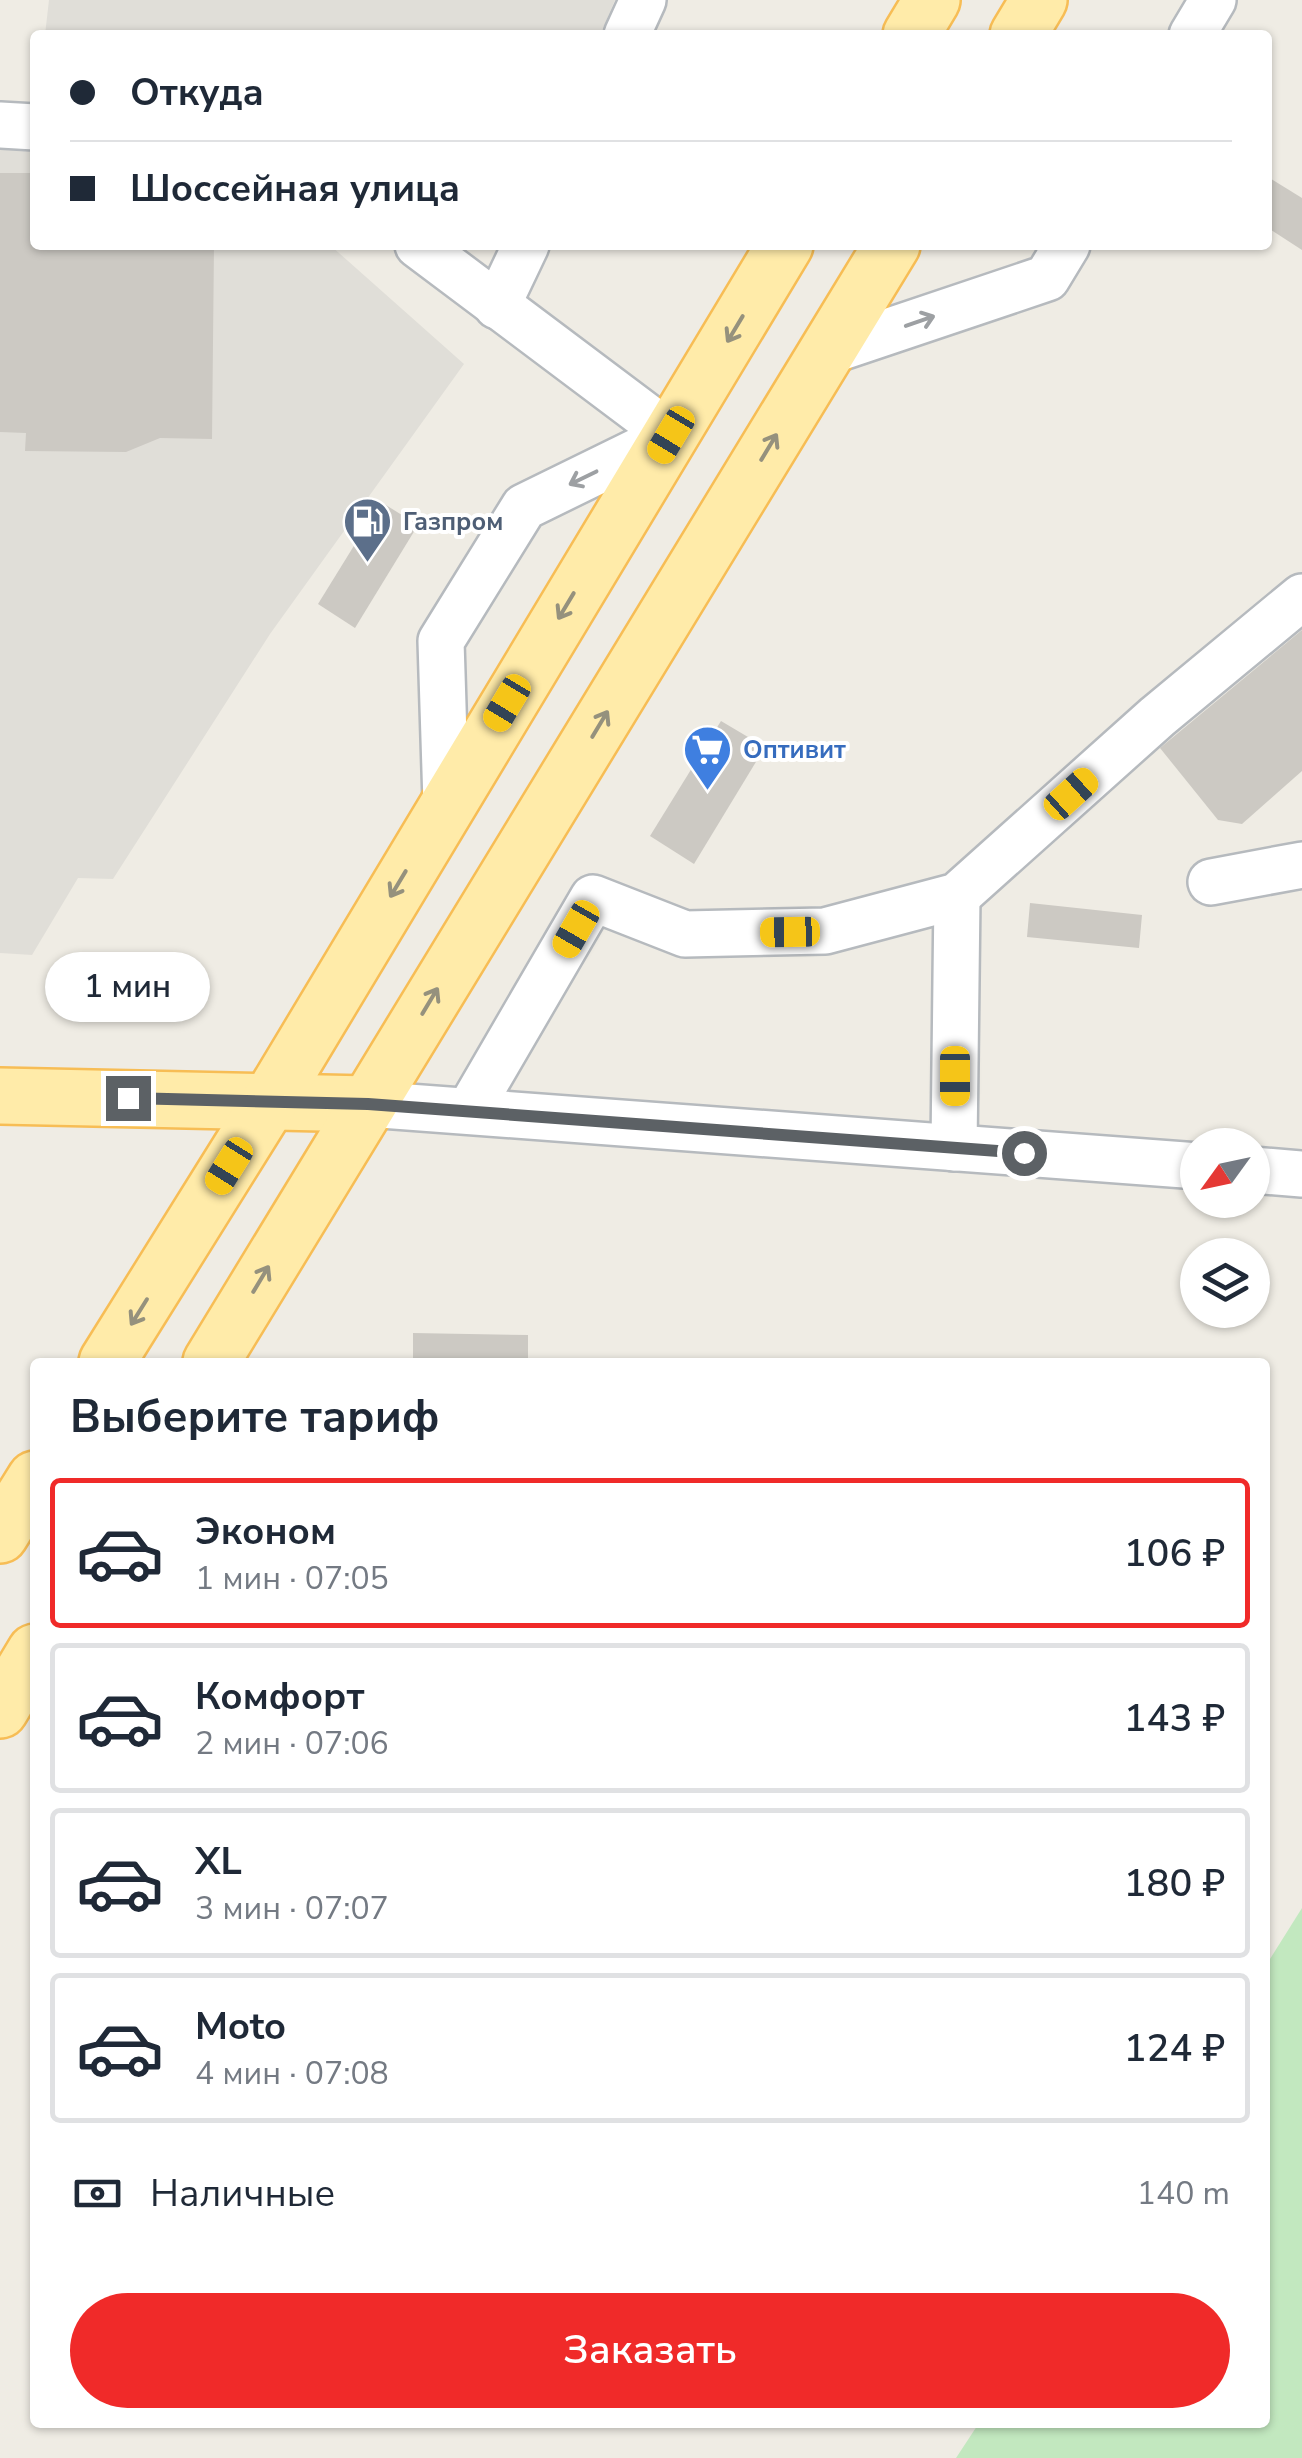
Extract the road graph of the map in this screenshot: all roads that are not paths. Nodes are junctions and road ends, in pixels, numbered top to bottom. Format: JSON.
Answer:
{"nodes":[{"id":1,"x":644,"y":0,"type":"edge"},
{"id":2,"x":932,"y":0,"type":"edge"},
{"id":3,"x":1039,"y":0,"type":"edge"},
{"id":4,"x":1213,"y":0,"type":"edge"},
{"id":5,"x":629,"y":30,"type":"edge"},
{"id":6,"x":914,"y":30,"type":"edge"},
{"id":7,"x":1021,"y":30,"type":"edge"},
{"id":8,"x":1195,"y":30,"type":"edge"},
{"id":9,"x":0,"y":125,"type":"edge"},
{"id":10,"x":30,"y":127,"type":"edge"},
{"id":11,"x":424,"y":250,"type":"edge"},
{"id":12,"x":524,"y":250,"type":"edge"},
{"id":13,"x":782,"y":250,"type":"edge"},
{"id":14,"x":889,"y":250,"type":"edge"},
{"id":15,"x":1064,"y":250,"type":"edge"},
{"id":16,"x":496,"y":306,"type":"junction"},
{"id":17,"x":828,"y":352,"type":"junction"},
{"id":18,"x":671,"y":435,"type":"junction"},
{"id":19,"x":1302,"y":598,"type":"edge"},
{"id":20,"x":446,"y":803,"type":"junction"},
{"id":21,"x":1302,"y":865,"type":"edge"},
{"id":22,"x":1211,"y":882,"type":"dead end"},
{"id":23,"x":957,"y":896,"type":"junction"},
{"id":24,"x":0,"y":1096,"type":"edge"},
{"id":25,"x":270,"y":1101,"type":"junction"},
{"id":26,"x":368,"y":1104,"type":"junction"},
{"id":27,"x":469,"y":1112,"type":"junction"},
{"id":28,"x":954,"y":1148,"type":"junction"},
{"id":29,"x":1180,"y":1165,"type":"edge"},
{"id":30,"x":1270,"y":1171,"type":"edge"},
{"id":31,"x":1302,"y":1174,"type":"edge"},
{"id":32,"x":109,"y":1358,"type":"edge"},
{"id":33,"x":212,"y":1358,"type":"edge"},
{"id":34,"x":30,"y":1487,"type":"edge"},
{"id":35,"x":0,"y":1535,"type":"edge"},
{"id":36,"x":30,"y":1660,"type":"edge"},
{"id":37,"x":0,"y":1710,"type":"edge"}],
"edges":[{"from":1,"to":5,"type":"street"},
{"from":2,"to":6,"type":"main road"},
{"from":3,"to":7,"type":"main road"},
{"from":4,"to":8,"type":"street"},
{"from":9,"to":10,"type":"street"},
{"from":11,"to":16,"type":"street"},
{"from":12,"to":16,"type":"street"},
{"from":13,"to":18,"type":"main road","one_way":true},
{"from":14,"to":17,"type":"main road"},
{"from":17,"to":15,"type":"street","one_way":true},
{"from":16,"to":18,"type":"street"},
{"from":26,"to":17,"type":"main road","one_way":true},
{"from":18,"to":20,"type":"main road","one_way":true},
{"from":18,"to":20,"type":"street","one_way":true},
{"from":19,"to":23,"type":"street"},
{"from":20,"to":25,"type":"main road","one_way":true},
{"from":21,"to":22,"type":"street"},
{"from":23,"to":27,"type":"street"},
{"from":23,"to":28,"type":"street"},
{"from":24,"to":25,"type":"main road"},
{"from":25,"to":26,"type":"main road"},
{"from":25,"to":32,"type":"main road","one_way":true},
{"from":26,"to":27,"type":"street"},
{"from":33,"to":26,"type":"main road","one_way":true},
{"from":27,"to":28,"type":"street"},
{"from":28,"to":29,"type":"street"},
{"from":30,"to":31,"type":"street"},
{"from":34,"to":35,"type":"main road"},
{"from":36,"to":37,"type":"main road"}]}
